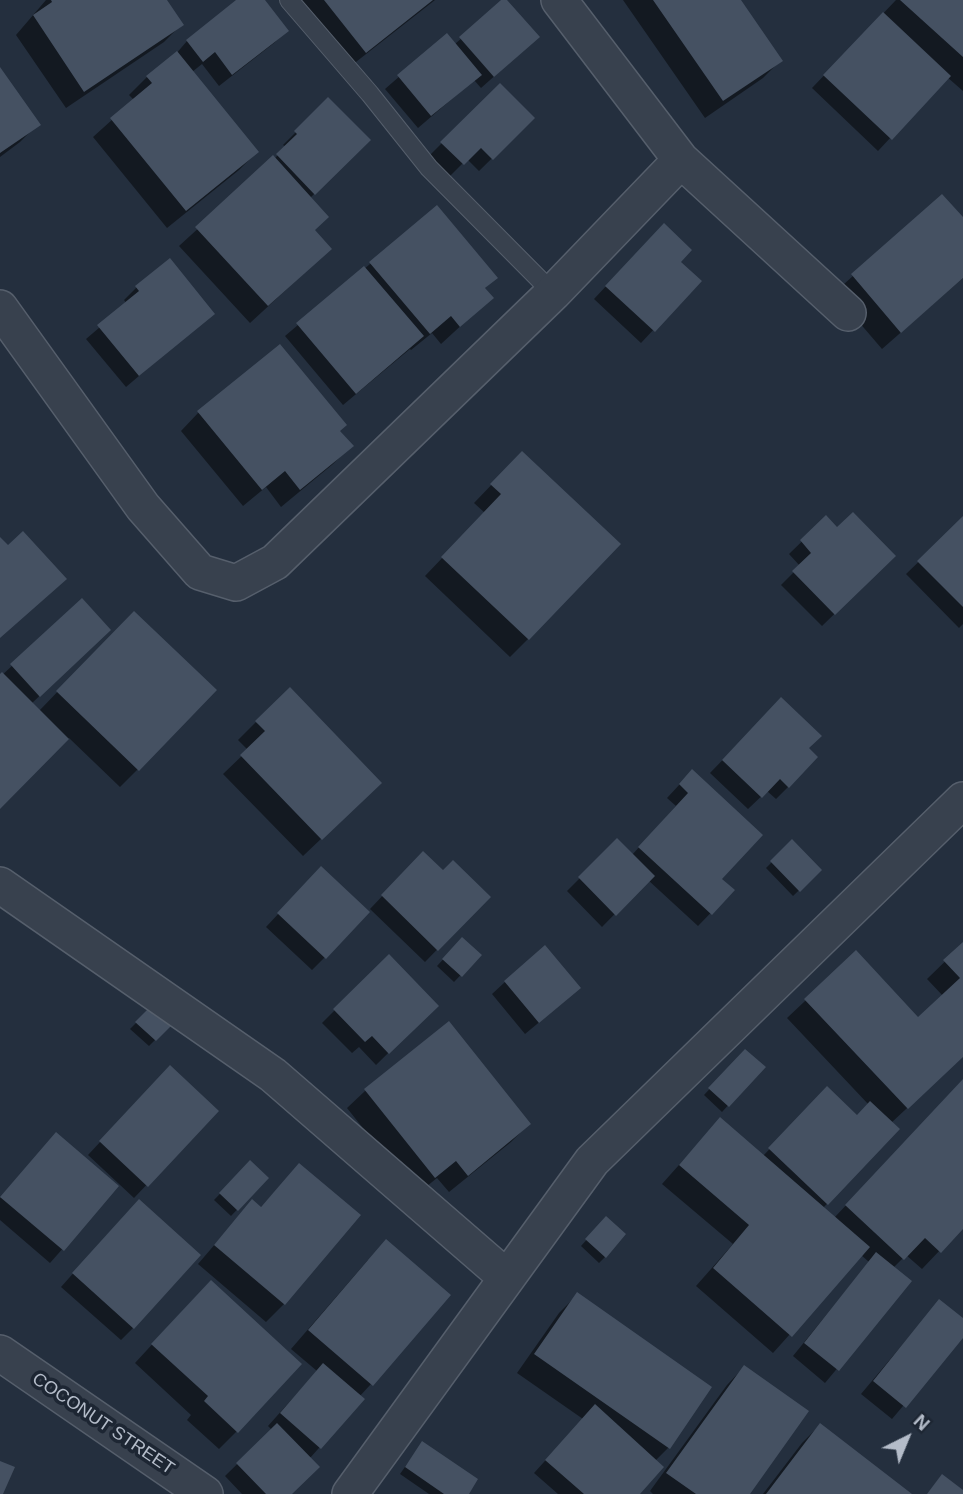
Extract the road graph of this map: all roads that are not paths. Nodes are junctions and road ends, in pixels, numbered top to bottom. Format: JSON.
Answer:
{"nodes":[{"id":1,"x":289,"y":0,"type":"edge"},
{"id":2,"x":559,"y":0,"type":"edge"},
{"id":3,"x":681,"y":160,"type":"junction"},
{"id":4,"x":553,"y":293,"type":"junction"},
{"id":5,"x":0,"y":308,"type":"edge"},
{"id":6,"x":848,"y":313,"type":"dead end"},
{"id":7,"x":963,"y":800,"type":"edge"},
{"id":8,"x":0,"y":885,"type":"edge"},
{"id":9,"x":507,"y":1278,"type":"junction"},
{"id":10,"x":0,"y":1353,"type":"edge"},
{"id":11,"x":205,"y":1494,"type":"edge"},
{"id":12,"x":350,"y":1494,"type":"edge"}],
"edges":[{"from":1,"to":4,"type":"lane"},
{"from":2,"to":3,"type":"street"},
{"from":3,"to":4,"type":"street"},
{"from":3,"to":6,"type":"street"},
{"from":4,"to":5,"type":"street"},
{"from":7,"to":9,"type":"street"},
{"from":8,"to":9,"type":"street"},
{"from":9,"to":12,"type":"street"},
{"from":10,"to":11,"type":"street","name":"COCONUT STREET"}]}
